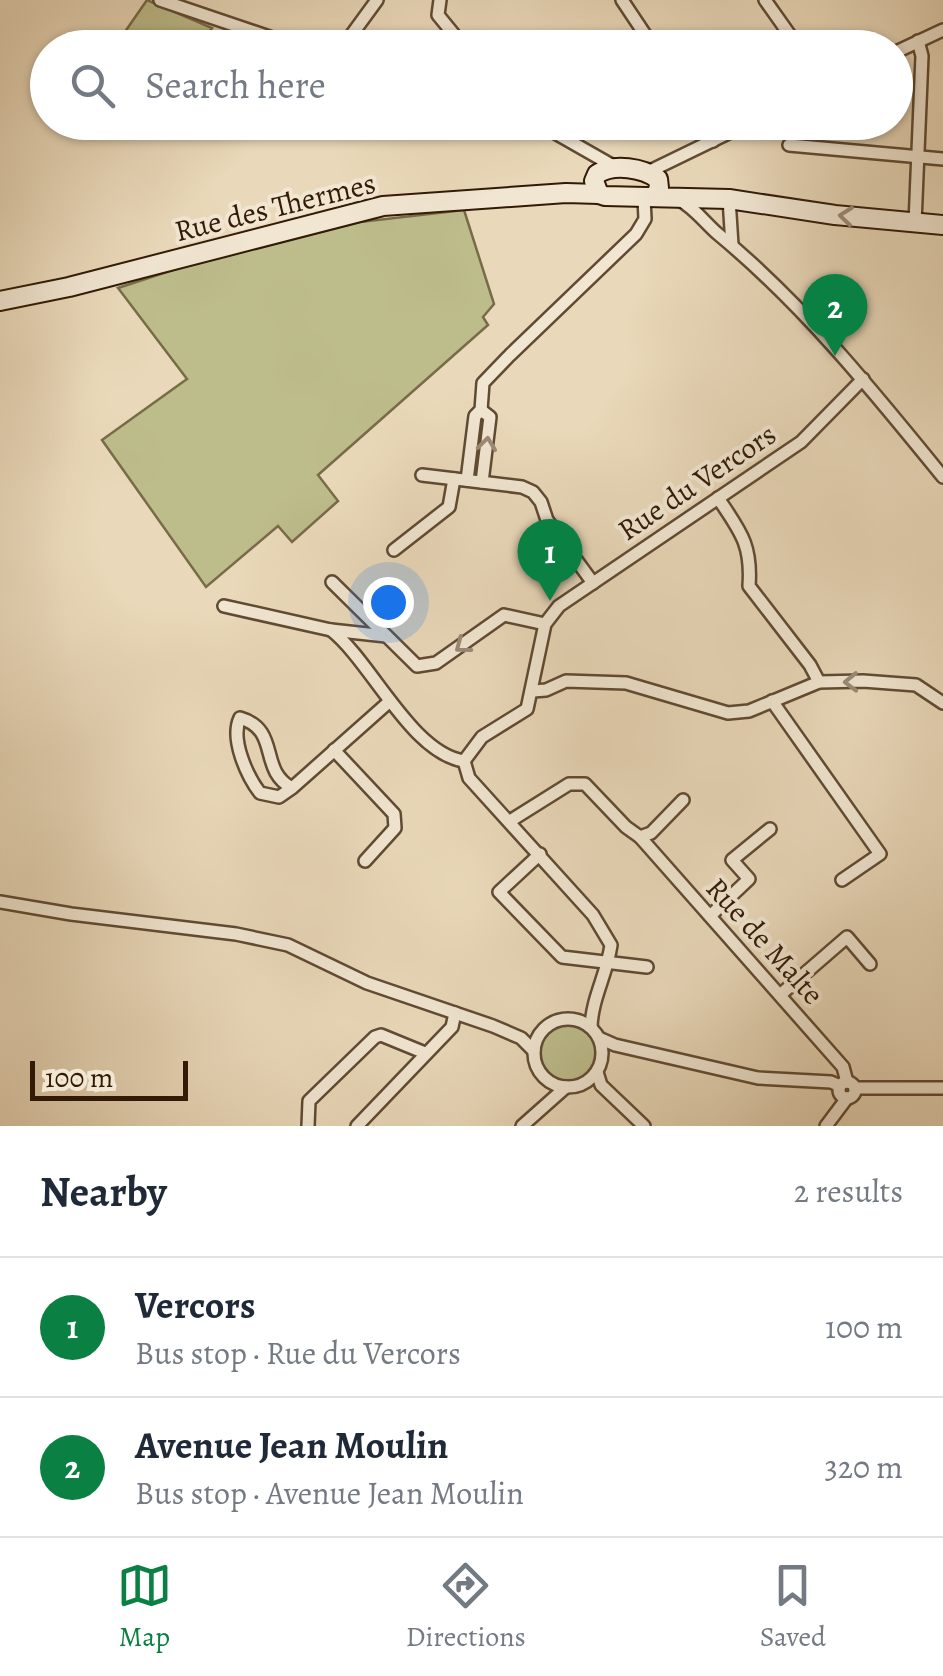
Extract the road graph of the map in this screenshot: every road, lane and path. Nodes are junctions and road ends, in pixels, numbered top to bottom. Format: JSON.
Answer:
{"nodes":[{"id":1,"x":160,"y":0,"type":"edge"},
{"id":2,"x":377,"y":0,"type":"edge"},
{"id":3,"x":440,"y":0,"type":"edge"},
{"id":4,"x":622,"y":0,"type":"edge"},
{"id":5,"x":765,"y":0,"type":"edge"},
{"id":6,"x":249,"y":30,"type":"edge"},
{"id":7,"x":355,"y":30,"type":"edge"},
{"id":8,"x":451,"y":30,"type":"edge"},
{"id":9,"x":642,"y":30,"type":"edge"},
{"id":10,"x":786,"y":30,"type":"edge"},
{"id":11,"x":943,"y":30,"type":"edge"},
{"id":12,"x":918,"y":41,"type":"junction"},
{"id":13,"x":913,"y":44,"type":"edge"},
{"id":14,"x":567,"y":140,"type":"edge"},
{"id":15,"x":567,"y":140,"type":"edge"},
{"id":16,"x":713,"y":141,"type":"edge"},
{"id":17,"x":789,"y":145,"type":"dead end"},
{"id":18,"x":918,"y":157,"type":"junction"},
{"id":19,"x":943,"y":159,"type":"edge"},
{"id":20,"x":601,"y":179,"type":"junction"},
{"id":21,"x":658,"y":185,"type":"junction"},
{"id":22,"x":728,"y":199,"type":"junction"},
{"id":23,"x":915,"y":222,"type":"junction"},
{"id":24,"x":943,"y":224,"type":"edge"},
{"id":25,"x":732,"y":245,"type":"junction"},
{"id":26,"x":0,"y":300,"type":"edge"},
{"id":27,"x":863,"y":379,"type":"junction"},
{"id":28,"x":481,"y":410,"type":"junction"},
{"id":29,"x":422,"y":475,"type":"dead end"},
{"id":30,"x":943,"y":478,"type":"edge"},
{"id":31,"x":461,"y":480,"type":"junction"},
{"id":32,"x":482,"y":482,"type":"junction"},
{"id":33,"x":718,"y":498,"type":"junction"},
{"id":34,"x":394,"y":550,"type":"dead end"},
{"id":35,"x":332,"y":582,"type":"dead end"},
{"id":36,"x":593,"y":584,"type":"junction"},
{"id":37,"x":224,"y":606,"type":"dead end"},
{"id":38,"x":545,"y":624,"type":"junction"},
{"id":39,"x":331,"y":630,"type":"junction"},
{"id":40,"x":386,"y":636,"type":"junction"},
{"id":41,"x":820,"y":682,"type":"junction"},
{"id":42,"x":532,"y":691,"type":"junction"},
{"id":43,"x":390,"y":701,"type":"junction"},
{"id":44,"x":772,"y":701,"type":"junction"},
{"id":45,"x":943,"y":702,"type":"edge"},
{"id":46,"x":334,"y":750,"type":"junction"},
{"id":47,"x":464,"y":761,"type":"junction"},
{"id":48,"x":292,"y":788,"type":"junction"},
{"id":49,"x":683,"y":800,"type":"dead end"},
{"id":50,"x":510,"y":821,"type":"junction"},
{"id":51,"x":770,"y":829,"type":"dead end"},
{"id":52,"x":640,"y":837,"type":"junction"},
{"id":53,"x":540,"y":854,"type":"junction"},
{"id":54,"x":366,"y":861,"type":"dead end"},
{"id":55,"x":842,"y":880,"type":"dead end"},
{"id":56,"x":0,"y":902,"type":"edge"},
{"id":57,"x":710,"y":916,"type":"junction"},
{"id":58,"x":609,"y":962,"type":"junction"},
{"id":59,"x":870,"y":964,"type":"dead end"},
{"id":60,"x":647,"y":967,"type":"dead end"},
{"id":61,"x":780,"y":995,"type":"junction"},
{"id":62,"x":592,"y":1006,"type":"junction"},
{"id":63,"x":456,"y":1013,"type":"junction"},
{"id":64,"x":571,"y":1019,"type":"junction"},
{"id":65,"x":595,"y":1032,"type":"junction"},
{"id":66,"x":540,"y":1034,"type":"junction"},
{"id":67,"x":522,"y":1038,"type":"junction"},
{"id":68,"x":615,"y":1045,"type":"junction"},
{"id":69,"x":534,"y":1051,"type":"junction"},
{"id":70,"x":426,"y":1053,"type":"junction"},
{"id":71,"x":603,"y":1055,"type":"junction"},
{"id":72,"x":599,"y":1078,"type":"junction"},
{"id":73,"x":550,"y":1082,"type":"junction"},
{"id":74,"x":566,"y":1087,"type":"junction"},
{"id":75,"x":847,"y":1088,"type":"junction"},
{"id":76,"x":943,"y":1088,"type":"edge"},
{"id":77,"x":547,"y":1102,"type":"junction"},
{"id":78,"x":358,"y":1125,"type":"edge"},
{"id":79,"x":308,"y":1126,"type":"edge"},
{"id":80,"x":522,"y":1126,"type":"edge"},
{"id":81,"x":644,"y":1126,"type":"edge"},
{"id":82,"x":826,"y":1126,"type":"edge"}],
"edges":[{"from":1,"to":6,"type":"street"},
{"from":2,"to":7,"type":"street"},
{"from":3,"to":8,"type":"street"},
{"from":4,"to":9,"type":"street"},
{"from":5,"to":10,"type":"street"},
{"from":11,"to":12,"type":"street"},
{"from":12,"to":13,"type":"street"},
{"from":12,"to":18,"type":"street"},
{"from":14,"to":20,"type":"street"},
{"from":15,"to":20,"type":"street"},
{"from":16,"to":21,"type":"street"},
{"from":17,"to":18,"type":"street"},
{"from":18,"to":19,"type":"street"},
{"from":18,"to":23,"type":"street"},
{"from":20,"to":21,"type":"main road"},
{"from":20,"to":21,"type":"main road"},
{"from":20,"to":26,"type":"main road","name":"Rue des Thermes"},
{"from":21,"to":22,"type":"main road"},
{"from":21,"to":25,"type":"street"},
{"from":21,"to":28,"type":"street"},
{"from":23,"to":22,"type":"main road","one_way":true},
{"from":22,"to":25,"type":"street"},
{"from":23,"to":24,"type":"main road"},
{"from":25,"to":27,"type":"street"},
{"from":27,"to":30,"type":"street"},
{"from":27,"to":33,"type":"street","name":"Rue du Vercors"},
{"from":28,"to":31,"type":"street"},
{"from":32,"to":28,"type":"street","one_way":true},
{"from":29,"to":31,"type":"street"},
{"from":31,"to":32,"type":"street"},
{"from":31,"to":34,"type":"street"},
{"from":32,"to":36,"type":"street"},
{"from":33,"to":36,"type":"street","name":"Rue du Vercors"},
{"from":33,"to":41,"type":"street"},
{"from":35,"to":40,"type":"street"},
{"from":36,"to":38,"type":"street","name":"Rue du Vercors"},
{"from":37,"to":39,"type":"street"},
{"from":38,"to":40,"type":"street","one_way":true},
{"from":38,"to":42,"type":"street"},
{"from":39,"to":40,"type":"street"},
{"from":39,"to":43,"type":"street"},
{"from":41,"to":44,"type":"street"},
{"from":45,"to":41,"type":"street","one_way":true},
{"from":42,"to":44,"type":"street"},
{"from":42,"to":47,"type":"street"},
{"from":43,"to":46,"type":"street"},
{"from":43,"to":47,"type":"street"},
{"from":44,"to":55,"type":"street"},
{"from":46,"to":48,"type":"street"},
{"from":46,"to":54,"type":"street"},
{"from":47,"to":50,"type":"street"},
{"from":48,"to":48,"type":"street"},
{"from":49,"to":52,"type":"street"},
{"from":50,"to":52,"type":"street","name":"Rue de Malte"},
{"from":50,"to":53,"type":"street"},
{"from":51,"to":57,"type":"street"},
{"from":52,"to":57,"type":"street","name":"Rue de Malte"},
{"from":53,"to":58,"type":"street"},
{"from":53,"to":58,"type":"street"},
{"from":56,"to":63,"type":"street"},
{"from":57,"to":61,"type":"street","name":"Rue de Malte"},
{"from":58,"to":60,"type":"street"},
{"from":58,"to":62,"type":"street"},
{"from":59,"to":61,"type":"street"},
{"from":61,"to":75,"type":"street","name":"Rue de Malte"},
{"from":62,"to":64,"type":"street"},
{"from":62,"to":65,"type":"street"},
{"from":63,"to":67,"type":"street"},
{"from":63,"to":70,"type":"street"},
{"from":64,"to":65,"type":"street"},
{"from":64,"to":66,"type":"street"},
{"from":65,"to":68,"type":"street"},
{"from":65,"to":71,"type":"street"},
{"from":66,"to":67,"type":"street"},
{"from":66,"to":69,"type":"street"},
{"from":67,"to":69,"type":"street"},
{"from":68,"to":71,"type":"street"},
{"from":68,"to":75,"type":"street"},
{"from":69,"to":73,"type":"street"},
{"from":70,"to":78,"type":"street"},
{"from":70,"to":79,"type":"street"},
{"from":71,"to":72,"type":"street"},
{"from":72,"to":74,"type":"street"},
{"from":72,"to":81,"type":"street"},
{"from":73,"to":74,"type":"street"},
{"from":73,"to":77,"type":"street"},
{"from":74,"to":77,"type":"street"},
{"from":75,"to":76,"type":"street"},
{"from":75,"to":82,"type":"street"},
{"from":77,"to":80,"type":"street"}]}
